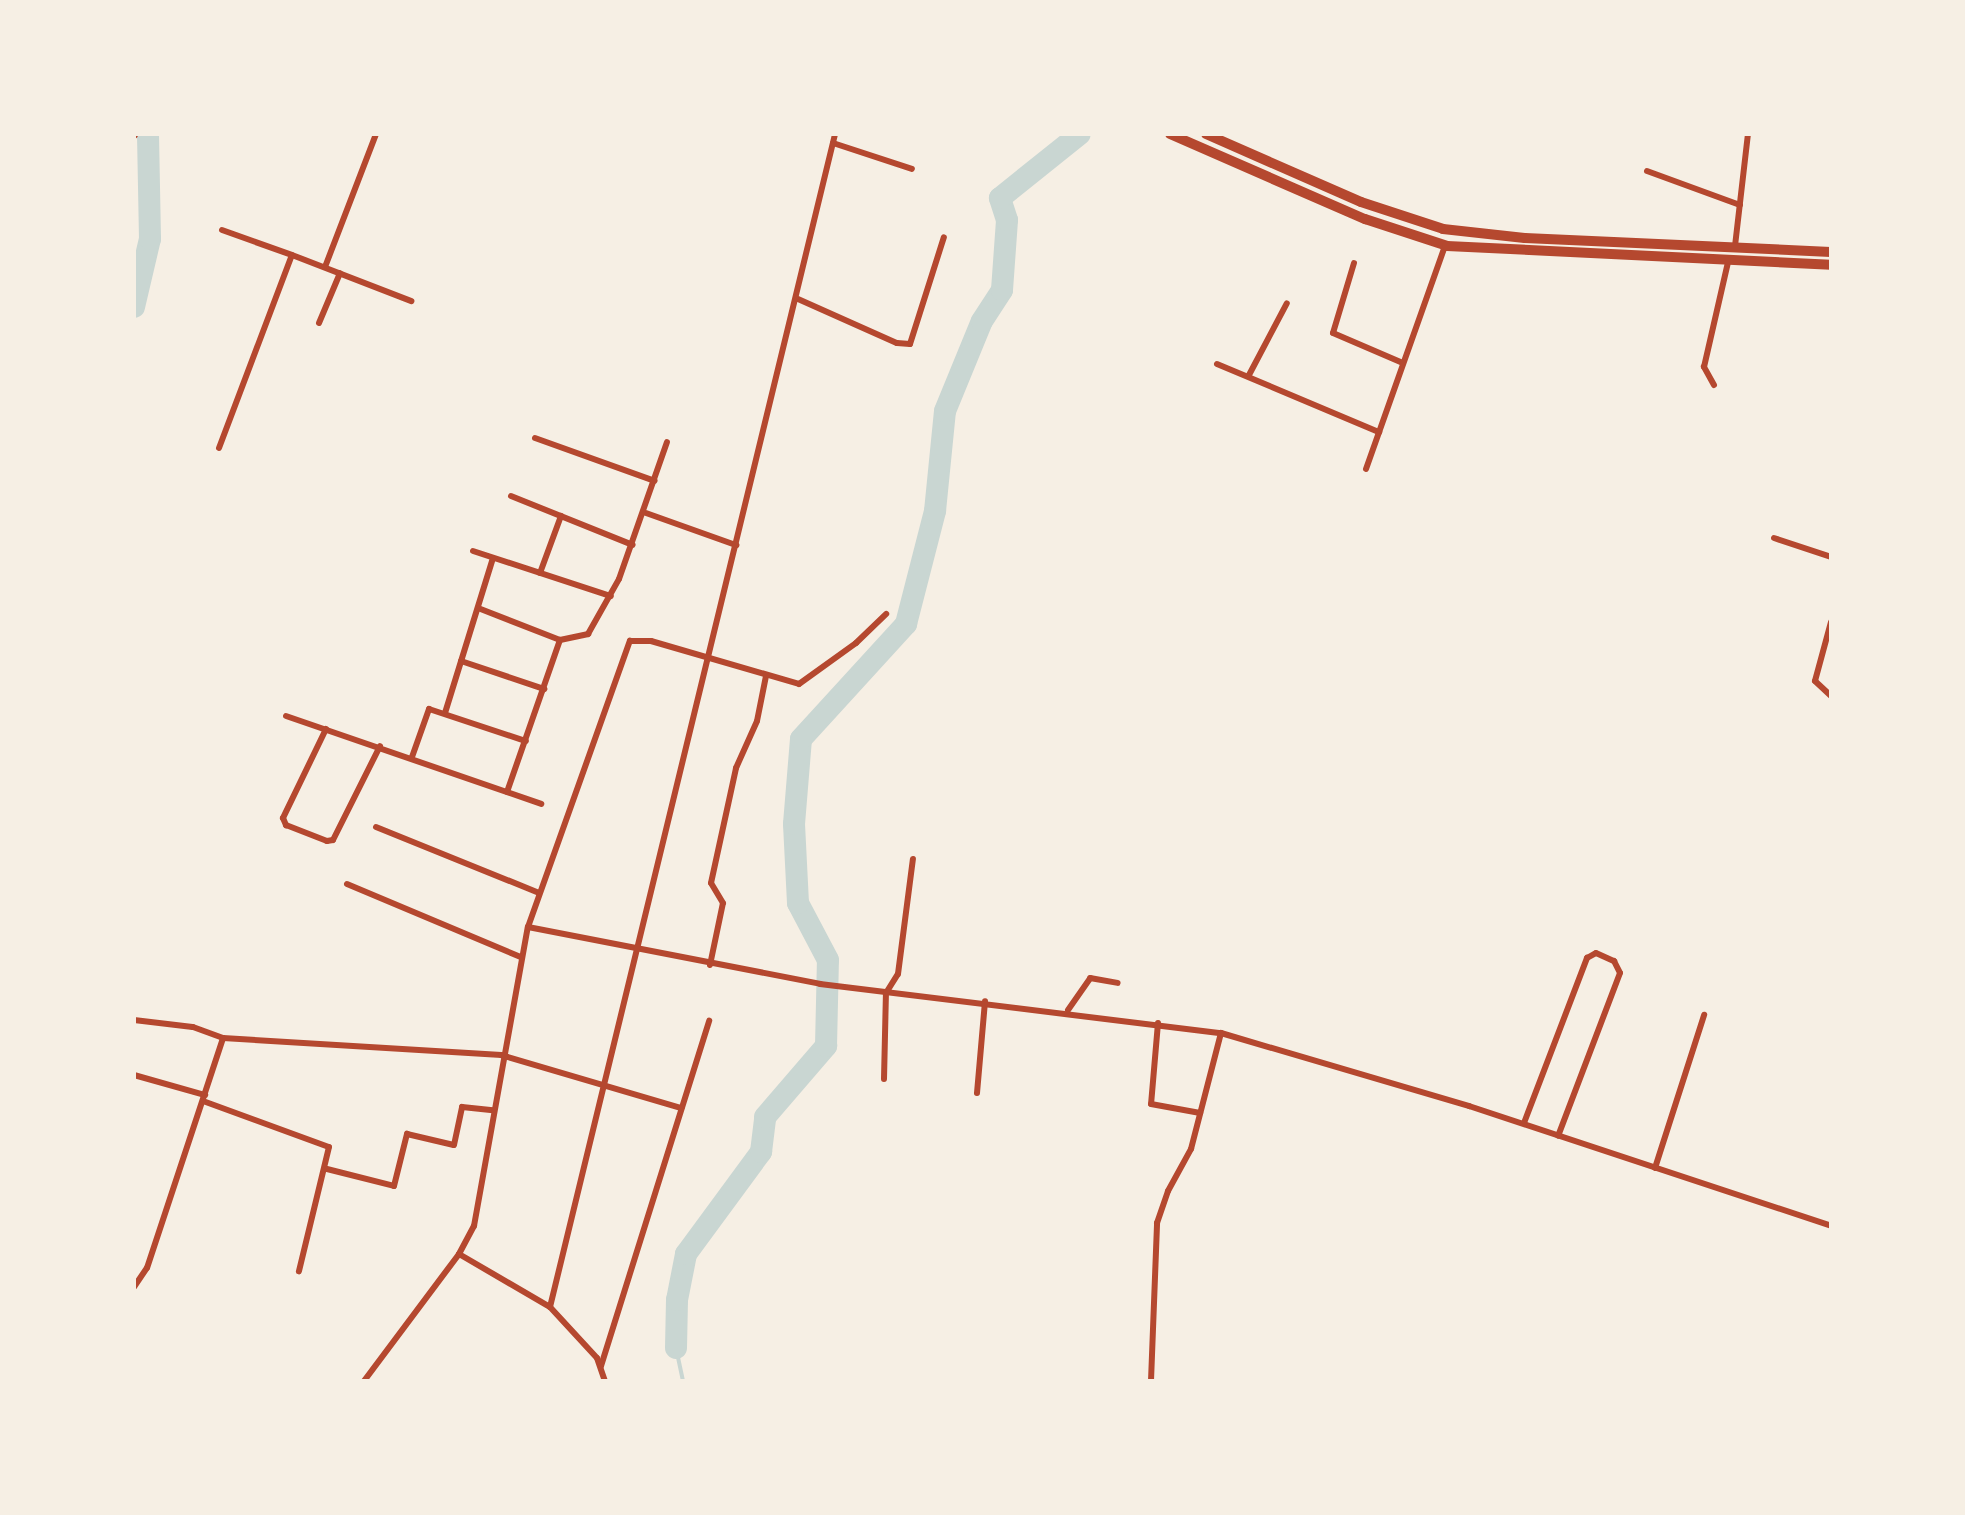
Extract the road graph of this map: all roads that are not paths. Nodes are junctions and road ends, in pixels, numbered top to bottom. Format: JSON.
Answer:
{"nodes":[{"id":1,"x":376,"y":134,"type":"edge"},
{"id":2,"x":835,"y":134,"type":"edge"},
{"id":3,"x":1170,"y":134,"type":"edge"},
{"id":4,"x":1206,"y":134,"type":"edge"},
{"id":5,"x":1748,"y":134,"type":"edge"},
{"id":6,"x":833,"y":143,"type":"junction"},
{"id":7,"x":912,"y":169,"type":"dead end"},
{"id":8,"x":1647,"y":171,"type":"dead end"},
{"id":9,"x":1740,"y":205,"type":"junction"},
{"id":10,"x":222,"y":230,"type":"dead end"},
{"id":11,"x":944,"y":237,"type":"dead end"},
{"id":12,"x":1445,"y":246,"type":"junction"},
{"id":13,"x":1709,"y":246,"type":"junction"},
{"id":14,"x":1735,"y":246,"type":"junction"},
{"id":15,"x":1831,"y":252,"type":"edge"},
{"id":16,"x":292,"y":255,"type":"junction"},
{"id":17,"x":1709,"y":259,"type":"junction"},
{"id":18,"x":1728,"y":262,"type":"junction"},
{"id":19,"x":1354,"y":263,"type":"dead end"},
{"id":20,"x":1831,"y":265,"type":"edge"},
{"id":21,"x":325,"y":267,"type":"junction"},
{"id":22,"x":340,"y":273,"type":"junction"},
{"id":23,"x":798,"y":299,"type":"junction"},
{"id":24,"x":411,"y":301,"type":"dead end"},
{"id":25,"x":1287,"y":303,"type":"dead end"},
{"id":26,"x":319,"y":323,"type":"dead end"},
{"id":27,"x":1403,"y":363,"type":"junction"},
{"id":28,"x":1217,"y":364,"type":"dead end"},
{"id":29,"x":1249,"y":375,"type":"junction"},
{"id":30,"x":1714,"y":385,"type":"dead end"},
{"id":31,"x":1379,"y":432,"type":"junction"},
{"id":32,"x":535,"y":438,"type":"dead end"},
{"id":33,"x":667,"y":442,"type":"dead end"},
{"id":34,"x":219,"y":448,"type":"dead end"},
{"id":35,"x":1366,"y":469,"type":"dead end"},
{"id":36,"x":655,"y":481,"type":"junction"},
{"id":37,"x":511,"y":496,"type":"dead end"},
{"id":38,"x":646,"y":513,"type":"junction"},
{"id":39,"x":561,"y":516,"type":"junction"},
{"id":40,"x":1774,"y":538,"type":"dead end"},
{"id":41,"x":633,"y":545,"type":"junction"},
{"id":42,"x":736,"y":545,"type":"junction"},
{"id":43,"x":473,"y":551,"type":"dead end"},
{"id":44,"x":1831,"y":557,"type":"edge"},
{"id":45,"x":493,"y":558,"type":"junction"},
{"id":46,"x":540,"y":573,"type":"junction"},
{"id":47,"x":611,"y":596,"type":"junction"},
{"id":48,"x":478,"y":608,"type":"junction"},
{"id":49,"x":886,"y":614,"type":"dead end"},
{"id":50,"x":1831,"y":622,"type":"edge"},
{"id":51,"x":560,"y":640,"type":"junction"},
{"id":52,"x":708,"y":657,"type":"junction"},
{"id":53,"x":461,"y":661,"type":"junction"},
{"id":54,"x":766,"y":676,"type":"junction"},
{"id":55,"x":544,"y":689,"type":"junction"},
{"id":56,"x":1831,"y":696,"type":"edge"},
{"id":57,"x":445,"y":713,"type":"junction"},
{"id":58,"x":286,"y":716,"type":"dead end"},
{"id":59,"x":326,"y":729,"type":"junction"},
{"id":60,"x":526,"y":741,"type":"junction"},
{"id":61,"x":380,"y":746,"type":"junction"},
{"id":62,"x":412,"y":757,"type":"junction"},
{"id":63,"x":507,"y":792,"type":"junction"},
{"id":64,"x":541,"y":804,"type":"dead end"},
{"id":65,"x":376,"y":827,"type":"dead end"},
{"id":66,"x":913,"y":859,"type":"dead end"},
{"id":67,"x":347,"y":884,"type":"dead end"},
{"id":68,"x":539,"y":893,"type":"junction"},
{"id":69,"x":528,"y":927,"type":"junction"},
{"id":70,"x":638,"y":950,"type":"junction"},
{"id":71,"x":521,"y":957,"type":"junction"},
{"id":72,"x":710,"y":965,"type":"junction"},
{"id":73,"x":1118,"y":983,"type":"dead end"},
{"id":74,"x":886,"y":993,"type":"junction"},
{"id":75,"x":985,"y":1001,"type":"junction"},
{"id":76,"x":1068,"y":1010,"type":"junction"},
{"id":77,"x":1704,"y":1015,"type":"dead end"},
{"id":78,"x":134,"y":1020,"type":"edge"},
{"id":79,"x":709,"y":1021,"type":"dead end"},
{"id":80,"x":1158,"y":1023,"type":"junction"},
{"id":81,"x":1221,"y":1033,"type":"junction"},
{"id":82,"x":223,"y":1038,"type":"junction"},
{"id":83,"x":501,"y":1055,"type":"junction"},
{"id":84,"x":134,"y":1075,"type":"edge"},
{"id":85,"x":884,"y":1079,"type":"dead end"},
{"id":86,"x":605,"y":1083,"type":"junction"},
{"id":87,"x":977,"y":1093,"type":"dead end"},
{"id":88,"x":204,"y":1098,"type":"junction"},
{"id":89,"x":681,"y":1108,"type":"junction"},
{"id":90,"x":493,"y":1110,"type":"junction"},
{"id":91,"x":1200,"y":1113,"type":"junction"},
{"id":92,"x":1524,"y":1123,"type":"junction"},
{"id":93,"x":1558,"y":1136,"type":"junction"},
{"id":94,"x":1655,"y":1168,"type":"junction"},
{"id":95,"x":327,"y":1169,"type":"junction"},
{"id":96,"x":1831,"y":1226,"type":"edge"},
{"id":97,"x":459,"y":1254,"type":"junction"},
{"id":98,"x":299,"y":1271,"type":"dead end"},
{"id":99,"x":134,"y":1287,"type":"edge"},
{"id":100,"x":550,"y":1307,"type":"junction"},
{"id":101,"x":601,"y":1366,"type":"junction"},
{"id":102,"x":364,"y":1381,"type":"edge"},
{"id":103,"x":605,"y":1381,"type":"edge"},
{"id":104,"x":1151,"y":1381,"type":"edge"}],
"edges":[{"from":1,"to":21,"type":"street"},
{"from":2,"to":6,"type":"street"},
{"from":3,"to":12,"type":"highway"},
{"from":4,"to":13,"type":"highway"},
{"from":5,"to":9,"type":"street"},
{"from":6,"to":7,"type":"street"},
{"from":6,"to":23,"type":"street"},
{"from":8,"to":9,"type":"street"},
{"from":9,"to":14,"type":"street"},
{"from":10,"to":16,"type":"street"},
{"from":11,"to":23,"type":"street"},
{"from":12,"to":17,"type":"highway"},
{"from":12,"to":27,"type":"street"},
{"from":13,"to":14,"type":"highway"},
{"from":13,"to":17,"type":"highway"},
{"from":14,"to":15,"type":"highway"},
{"from":16,"to":21,"type":"street"},
{"from":16,"to":34,"type":"street"},
{"from":17,"to":18,"type":"highway"},
{"from":18,"to":20,"type":"highway"},
{"from":18,"to":30,"type":"street"},
{"from":19,"to":27,"type":"street"},
{"from":21,"to":22,"type":"street"},
{"from":22,"to":24,"type":"street"},
{"from":22,"to":26,"type":"street"},
{"from":23,"to":42,"type":"street"},
{"from":25,"to":29,"type":"street"},
{"from":27,"to":31,"type":"street"},
{"from":28,"to":29,"type":"street"},
{"from":29,"to":31,"type":"street"},
{"from":31,"to":35,"type":"street"},
{"from":32,"to":36,"type":"street"},
{"from":33,"to":36,"type":"street"},
{"from":36,"to":38,"type":"street"},
{"from":37,"to":39,"type":"street"},
{"from":38,"to":41,"type":"street"},
{"from":38,"to":42,"type":"street"},
{"from":39,"to":41,"type":"street"},
{"from":39,"to":46,"type":"street"},
{"from":40,"to":44,"type":"street"},
{"from":41,"to":47,"type":"street"},
{"from":42,"to":52,"type":"street"},
{"from":43,"to":45,"type":"street"},
{"from":45,"to":46,"type":"street"},
{"from":45,"to":48,"type":"street"},
{"from":46,"to":47,"type":"street"},
{"from":47,"to":51,"type":"street"},
{"from":48,"to":51,"type":"street"},
{"from":48,"to":53,"type":"street"},
{"from":49,"to":54,"type":"street"},
{"from":50,"to":56,"type":"street"},
{"from":51,"to":55,"type":"street"},
{"from":52,"to":54,"type":"street"},
{"from":52,"to":68,"type":"street"},
{"from":52,"to":70,"type":"street"},
{"from":53,"to":55,"type":"street"},
{"from":53,"to":57,"type":"street"},
{"from":54,"to":72,"type":"street"},
{"from":55,"to":60,"type":"street"},
{"from":57,"to":60,"type":"street"},
{"from":57,"to":62,"type":"street"},
{"from":58,"to":59,"type":"street"},
{"from":59,"to":61,"type":"street"},
{"from":59,"to":61,"type":"street"},
{"from":60,"to":63,"type":"street"},
{"from":61,"to":62,"type":"street"},
{"from":62,"to":63,"type":"street"},
{"from":63,"to":64,"type":"street"},
{"from":65,"to":68,"type":"street"},
{"from":66,"to":74,"type":"street"},
{"from":67,"to":71,"type":"street"},
{"from":68,"to":69,"type":"street"},
{"from":69,"to":70,"type":"street"},
{"from":69,"to":71,"type":"street"},
{"from":70,"to":72,"type":"street"},
{"from":70,"to":86,"type":"street"},
{"from":71,"to":83,"type":"street"},
{"from":72,"to":74,"type":"street"},
{"from":73,"to":76,"type":"street"},
{"from":74,"to":75,"type":"street"},
{"from":74,"to":85,"type":"street"},
{"from":75,"to":76,"type":"street"},
{"from":75,"to":87,"type":"street"},
{"from":76,"to":80,"type":"street"},
{"from":77,"to":94,"type":"street"},
{"from":78,"to":82,"type":"street"},
{"from":79,"to":89,"type":"street"},
{"from":80,"to":81,"type":"street"},
{"from":80,"to":91,"type":"street"},
{"from":81,"to":91,"type":"street"},
{"from":81,"to":92,"type":"street"},
{"from":82,"to":83,"type":"street"},
{"from":82,"to":88,"type":"street"},
{"from":83,"to":86,"type":"street"},
{"from":83,"to":90,"type":"street"},
{"from":84,"to":88,"type":"street"},
{"from":86,"to":89,"type":"street"},
{"from":86,"to":100,"type":"street"},
{"from":88,"to":95,"type":"street"},
{"from":88,"to":99,"type":"street"},
{"from":89,"to":101,"type":"street"},
{"from":90,"to":95,"type":"street"},
{"from":90,"to":97,"type":"street"},
{"from":91,"to":104,"type":"street"},
{"from":92,"to":93,"type":"street"},
{"from":92,"to":93,"type":"street"},
{"from":93,"to":94,"type":"street"},
{"from":94,"to":96,"type":"street"},
{"from":95,"to":98,"type":"street"},
{"from":97,"to":100,"type":"street"},
{"from":97,"to":102,"type":"street"},
{"from":100,"to":101,"type":"street"},
{"from":101,"to":103,"type":"street"}]}
